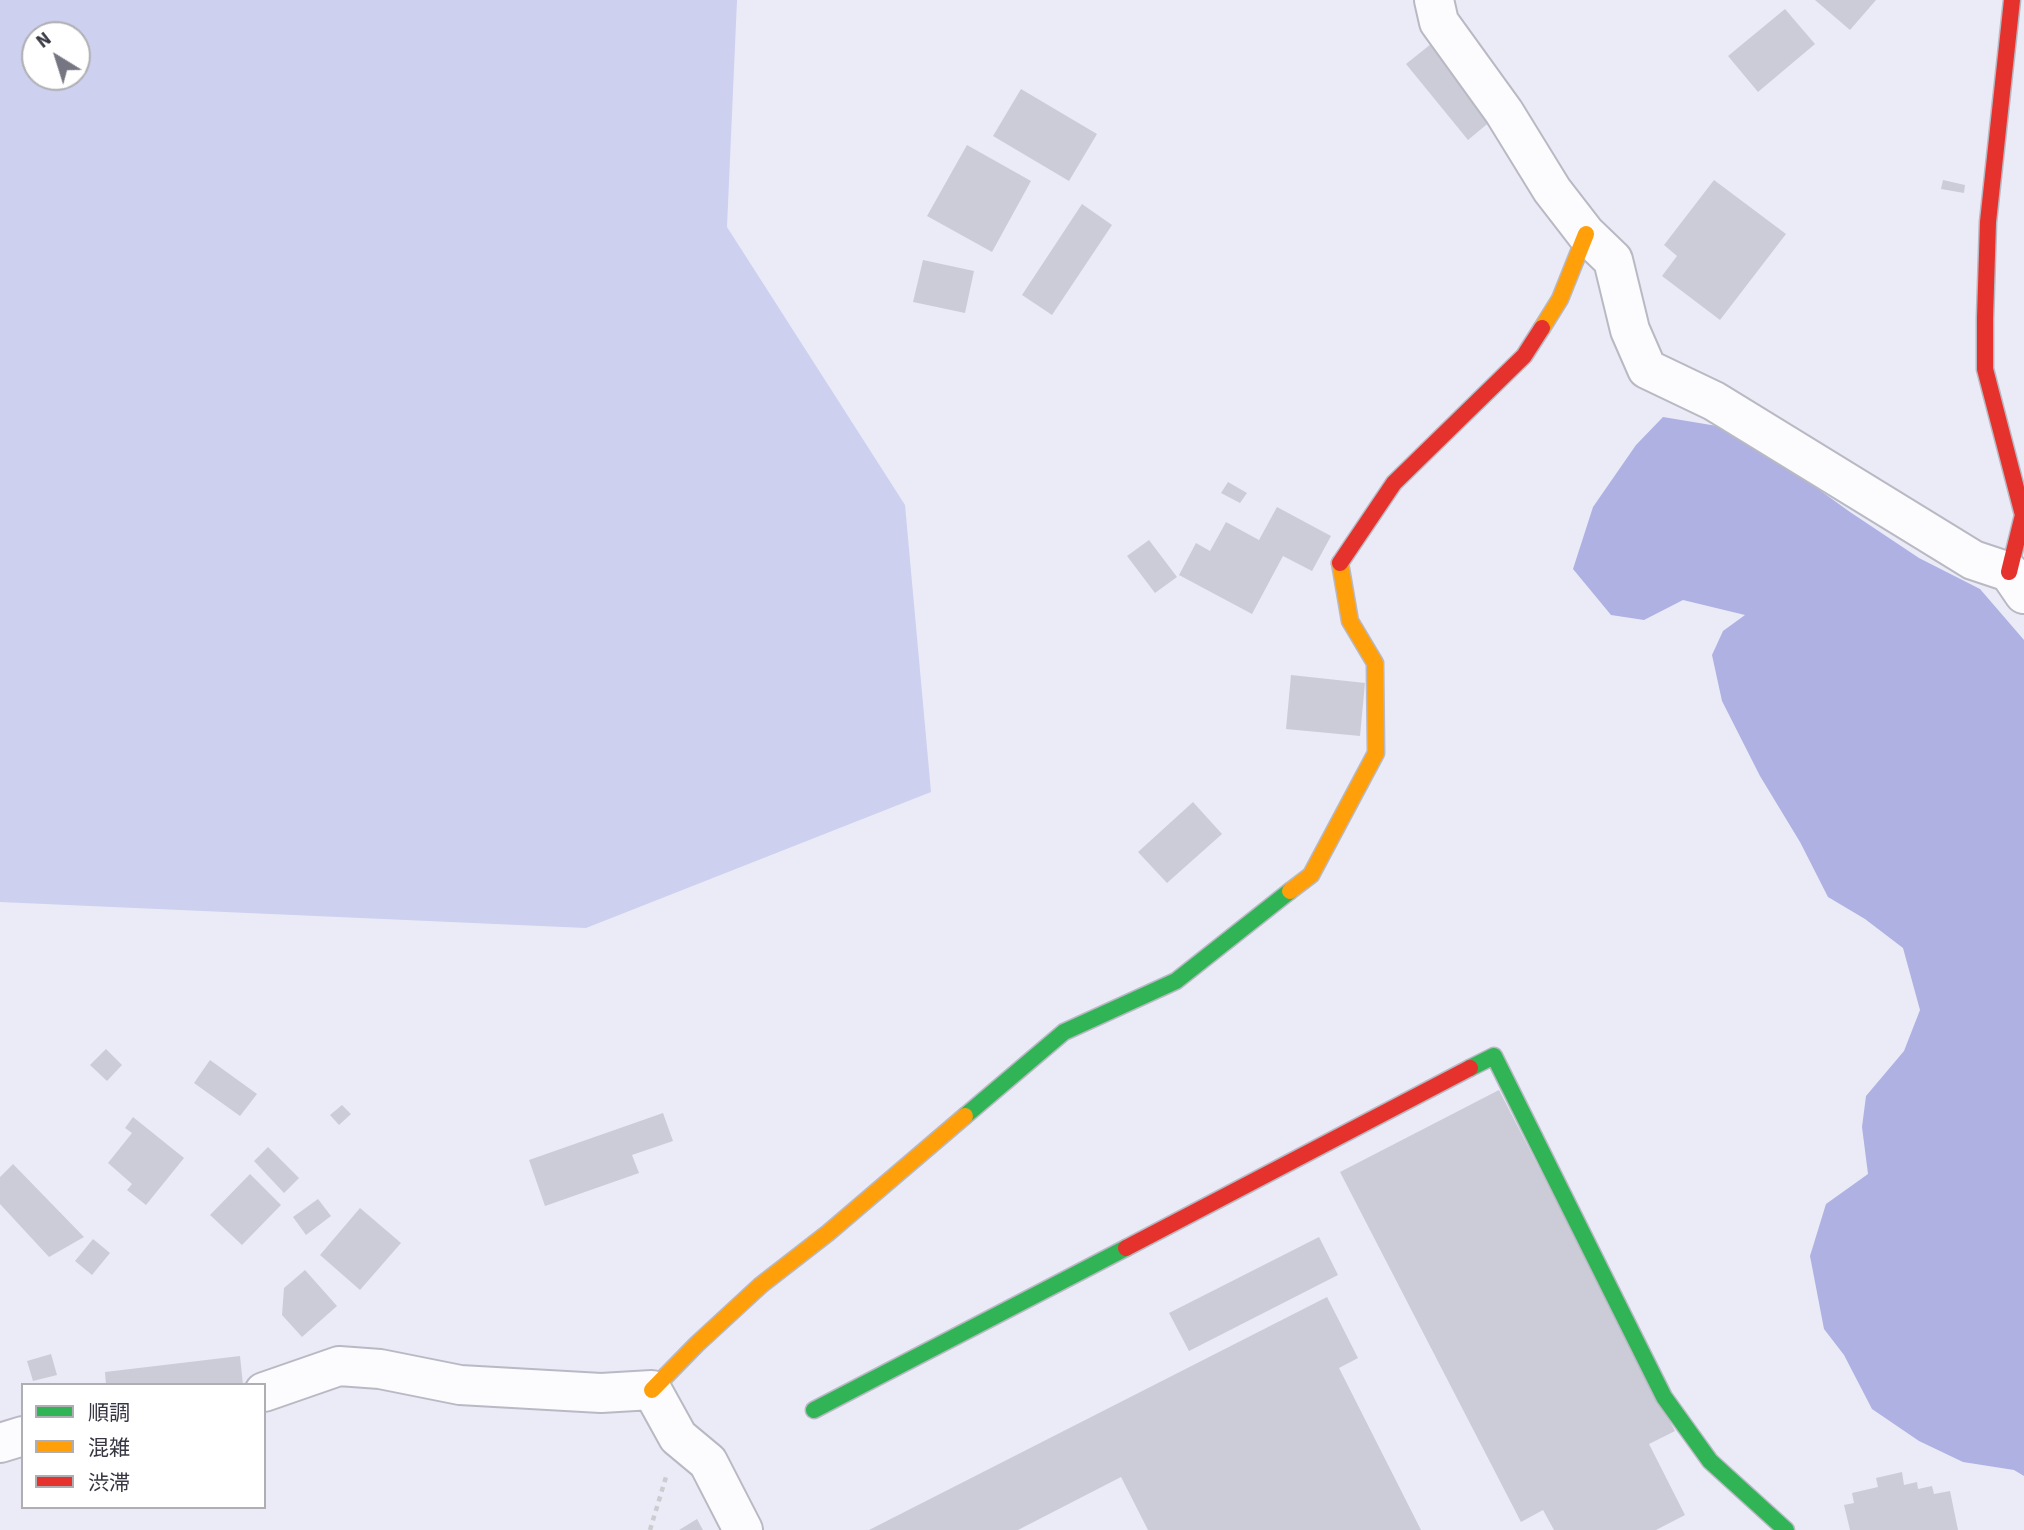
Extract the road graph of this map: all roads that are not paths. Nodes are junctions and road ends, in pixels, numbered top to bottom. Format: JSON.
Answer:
{"nodes":[{"id":1,"x":1434,"y":0,"type":"edge"},
{"id":2,"x":2012,"y":0,"type":"edge"},
{"id":3,"x":1586,"y":234,"type":"junction"},
{"id":4,"x":2017,"y":583,"type":"edge"},
{"id":5,"x":652,"y":1390,"type":"junction"},
{"id":6,"x":266,"y":1391,"type":"edge"},
{"id":7,"x":814,"y":1410,"type":"dead end"},
{"id":8,"x":21,"y":1437,"type":"edge"},
{"id":9,"x":0,"y":1443,"type":"edge"},
{"id":10,"x":743,"y":1530,"type":"edge"},
{"id":11,"x":1786,"y":1530,"type":"edge"}],
"edges":[{"from":1,"to":3,"type":"street"},
{"from":2,"to":4,"type":"street"},
{"from":3,"to":4,"type":"street"},
{"from":3,"to":5,"type":"street"},
{"from":5,"to":6,"type":"street"},
{"from":5,"to":10,"type":"street"},
{"from":7,"to":11,"type":"street"},
{"from":8,"to":9,"type":"street"}]}
